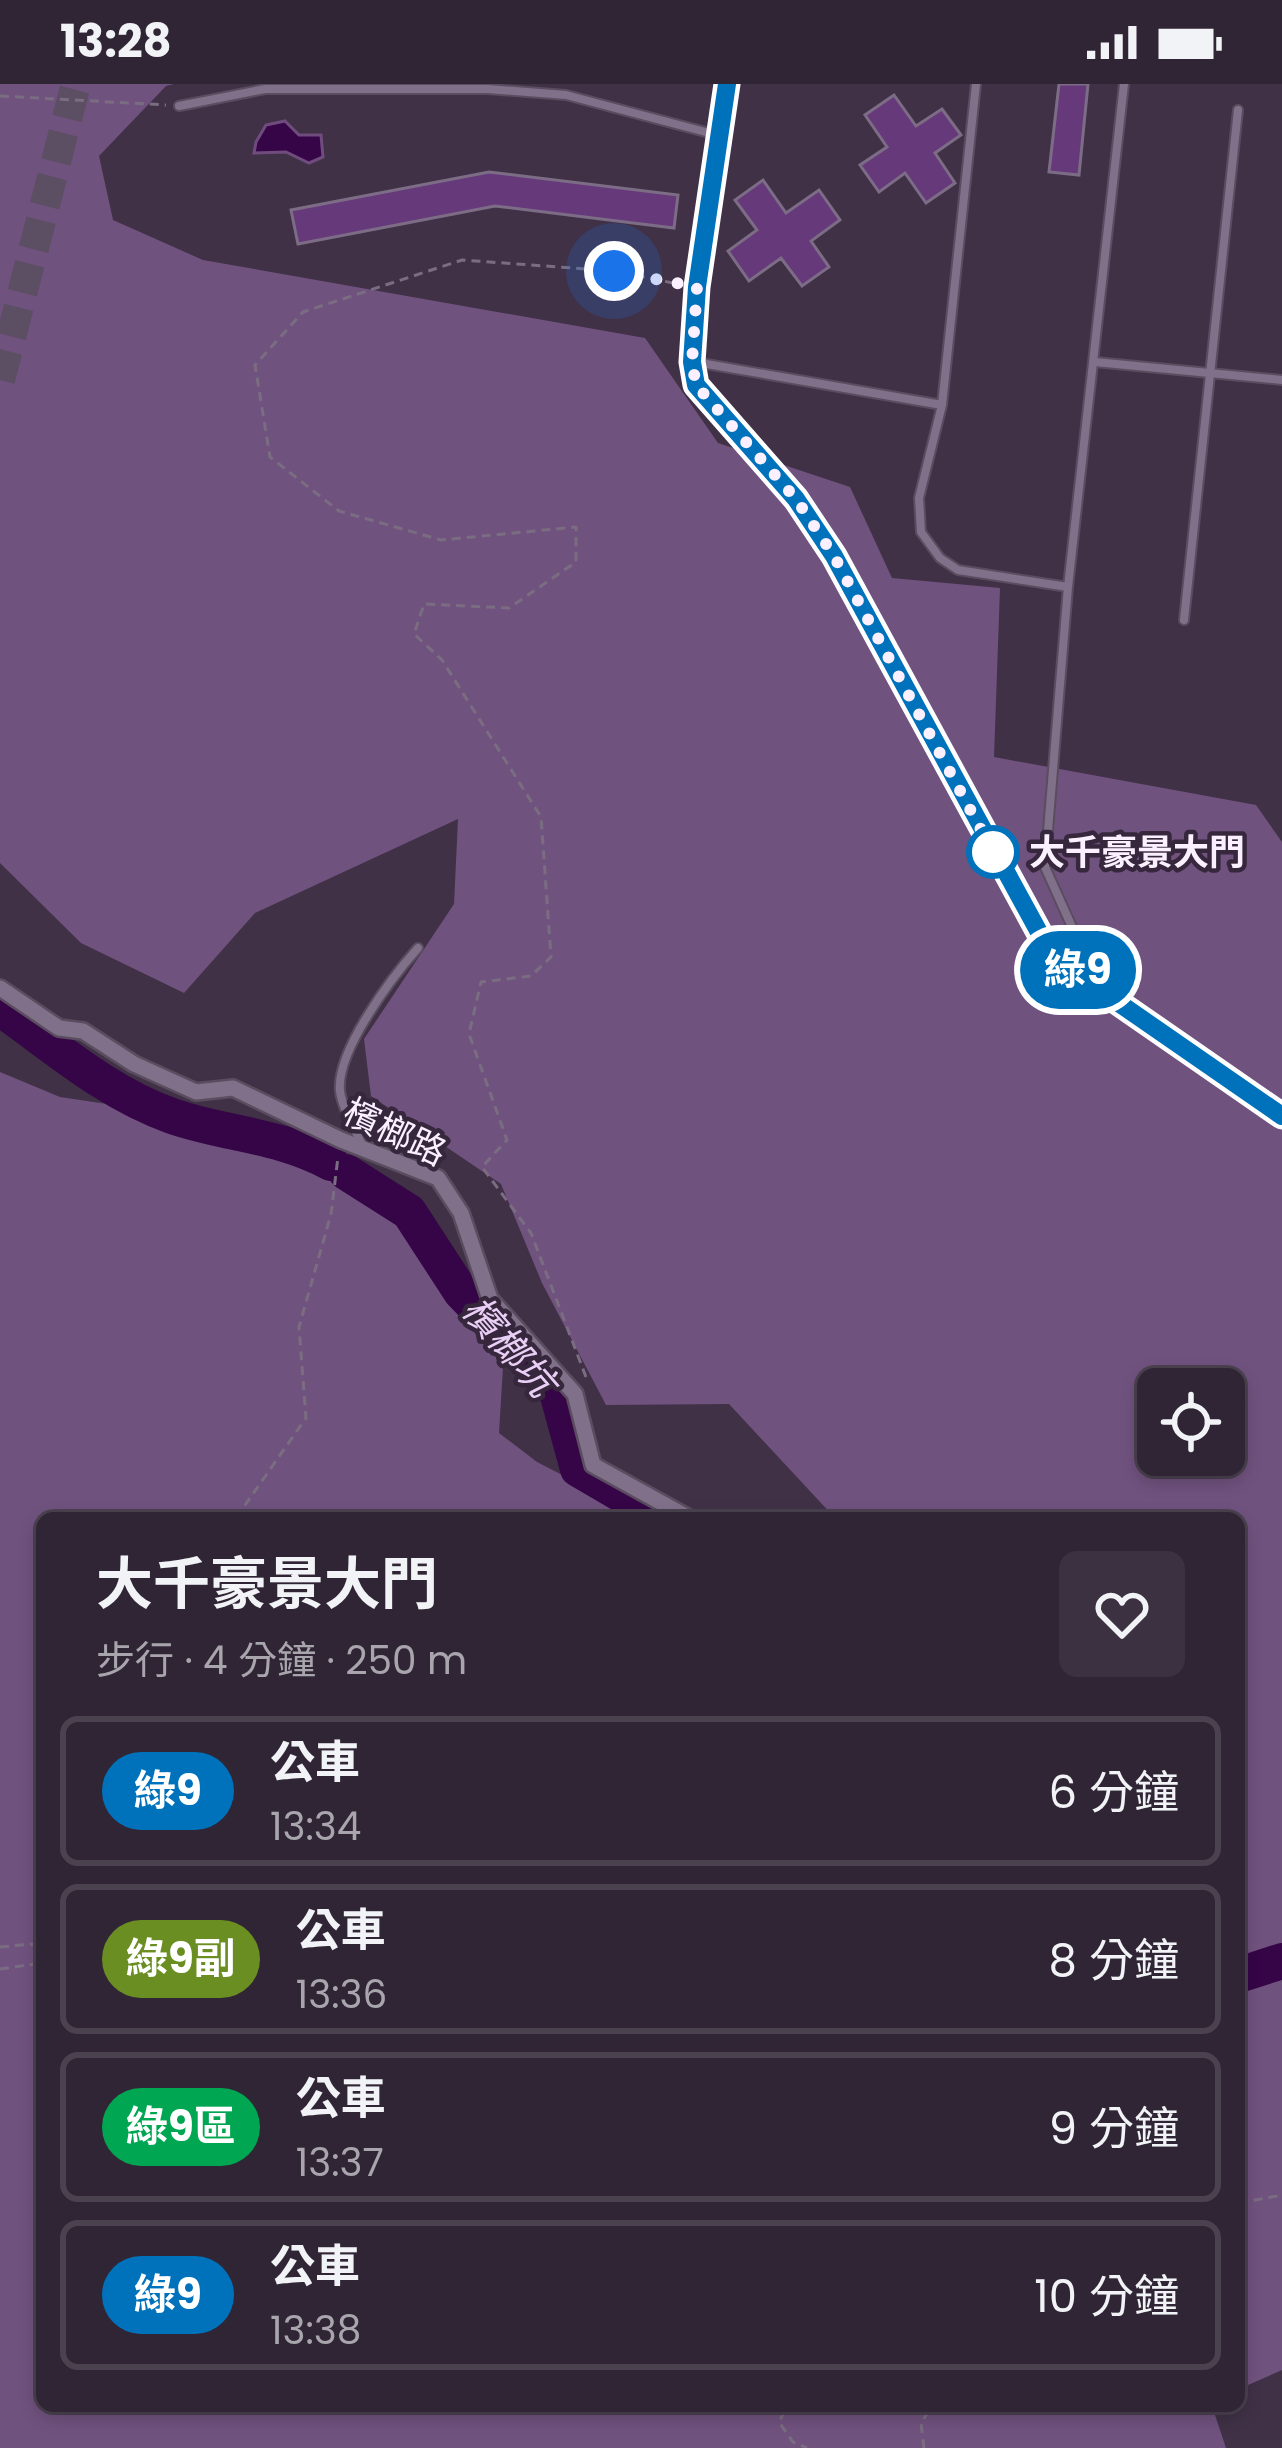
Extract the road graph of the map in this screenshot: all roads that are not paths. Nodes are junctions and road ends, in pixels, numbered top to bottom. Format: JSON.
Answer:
{"nodes":[{"id":1,"x":727,"y":84,"type":"edge"},
{"id":2,"x":976,"y":84,"type":"edge"},
{"id":3,"x":1124,"y":84,"type":"edge"},
{"id":4,"x":179,"y":106,"type":"road end"},
{"id":5,"x":1238,"y":110,"type":"dead end"},
{"id":6,"x":721,"y":136,"type":"junction"},
{"id":7,"x":692,"y":362,"type":"junction"},
{"id":8,"x":1096,"y":362,"type":"junction"},
{"id":9,"x":1210,"y":371,"type":"junction"},
{"id":10,"x":1282,"y":380,"type":"edge"},
{"id":11,"x":942,"y":406,"type":"junction"},
{"id":12,"x":1067,"y":587,"type":"junction"},
{"id":13,"x":1184,"y":620,"type":"dead end"},
{"id":14,"x":418,"y":948,"type":"dead end"},
{"id":15,"x":0,"y":988,"type":"edge"},
{"id":16,"x":1100,"y":990,"type":"junction"},
{"id":17,"x":1282,"y":1116,"type":"edge"},
{"id":18,"x":363,"y":1146,"type":"junction"},
{"id":19,"x":678,"y":1512,"type":"edge"}],
"edges":[{"from":1,"to":6,"type":"street"},
{"from":2,"to":11,"type":"lane"},
{"from":3,"to":8,"type":"lane"},
{"from":4,"to":6,"type":"lane"},
{"from":5,"to":9,"type":"lane"},
{"from":6,"to":7,"type":"street"},
{"from":7,"to":11,"type":"lane"},
{"from":7,"to":16,"type":"street"},
{"from":8,"to":9,"type":"lane"},
{"from":8,"to":12,"type":"lane"},
{"from":9,"to":10,"type":"lane"},
{"from":9,"to":13,"type":"lane"},
{"from":11,"to":12,"type":"lane"},
{"from":12,"to":16,"type":"lane"},
{"from":14,"to":18,"type":"lane"},
{"from":15,"to":18,"type":"street","name":"檳榔路"},
{"from":16,"to":17,"type":"street"},
{"from":18,"to":19,"type":"street","name":"檳榔路"}]}
